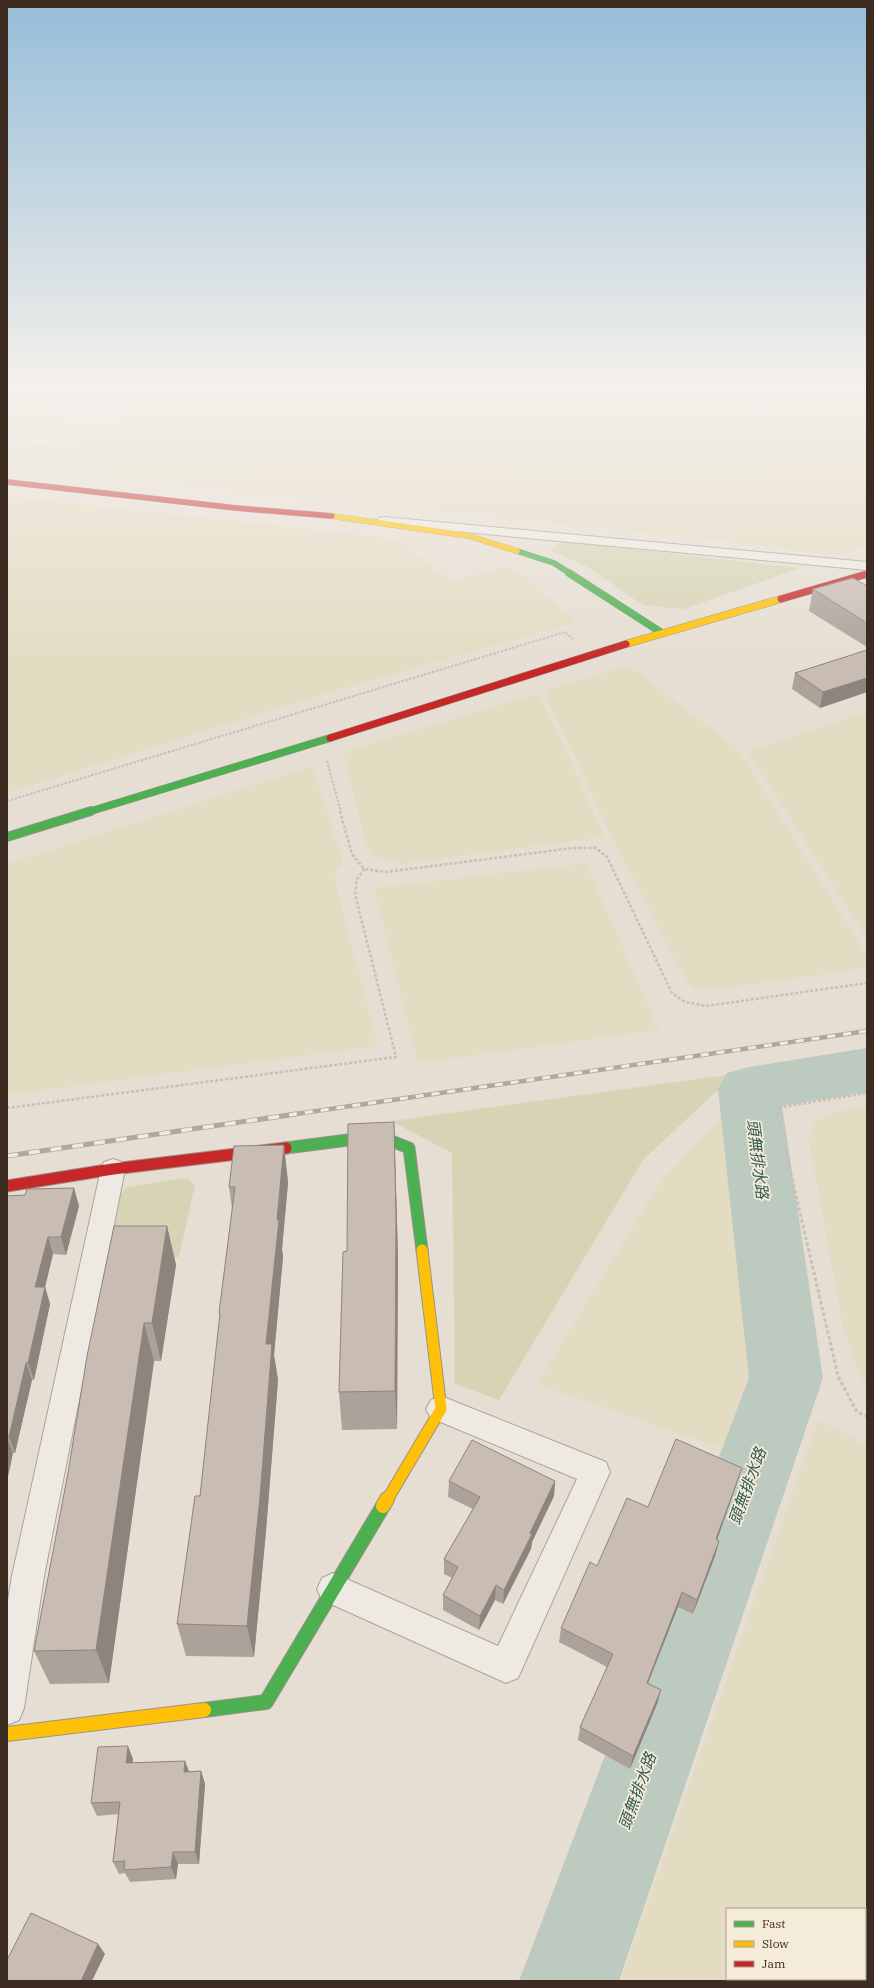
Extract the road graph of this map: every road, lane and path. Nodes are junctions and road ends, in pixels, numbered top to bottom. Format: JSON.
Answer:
{"nodes":[{"id":1,"x":7,"y":482,"type":"edge"},
{"id":2,"x":355,"y":518,"type":"junction"},
{"id":3,"x":867,"y":566,"type":"edge"},
{"id":4,"x":867,"y":574,"type":"edge"},
{"id":5,"x":662,"y":633,"type":"junction"},
{"id":6,"x":594,"y":655,"type":"junction"},
{"id":7,"x":322,"y":741,"type":"junction"},
{"id":8,"x":7,"y":801,"type":"edge"},
{"id":9,"x":7,"y":837,"type":"edge"},
{"id":10,"x":364,"y":869,"type":"junction"},
{"id":11,"x":867,"y":983,"type":"edge"},
{"id":12,"x":867,"y":1093,"type":"edge"},
{"id":13,"x":7,"y":1108,"type":"edge"},
{"id":14,"x":113,"y":1169,"type":"junction"},
{"id":15,"x":7,"y":1186,"type":"edge"},
{"id":16,"x":441,"y":1409,"type":"junction"},
{"id":17,"x":867,"y":1416,"type":"edge"},
{"id":18,"x":333,"y":1589,"type":"junction"},
{"id":19,"x":7,"y":1708,"type":"edge"},
{"id":20,"x":7,"y":1734,"type":"edge"}],
"edges":[{"from":1,"to":2,"type":"street"},
{"from":2,"to":3,"type":"street"},
{"from":2,"to":5,"type":"street"},
{"from":4,"to":5,"type":"street"},
{"from":5,"to":6,"type":"street"},
{"from":6,"to":7,"type":"street"},
{"from":6,"to":8,"type":"path"},
{"from":7,"to":9,"type":"street"},
{"from":7,"to":10,"type":"path"},
{"from":10,"to":11,"type":"path"},
{"from":10,"to":13,"type":"path"},
{"from":12,"to":17,"type":"path"},
{"from":14,"to":15,"type":"street"},
{"from":14,"to":16,"type":"street"},
{"from":14,"to":19,"type":"street"},
{"from":16,"to":18,"type":"street"},
{"from":16,"to":18,"type":"street"},
{"from":18,"to":20,"type":"street"}]}
